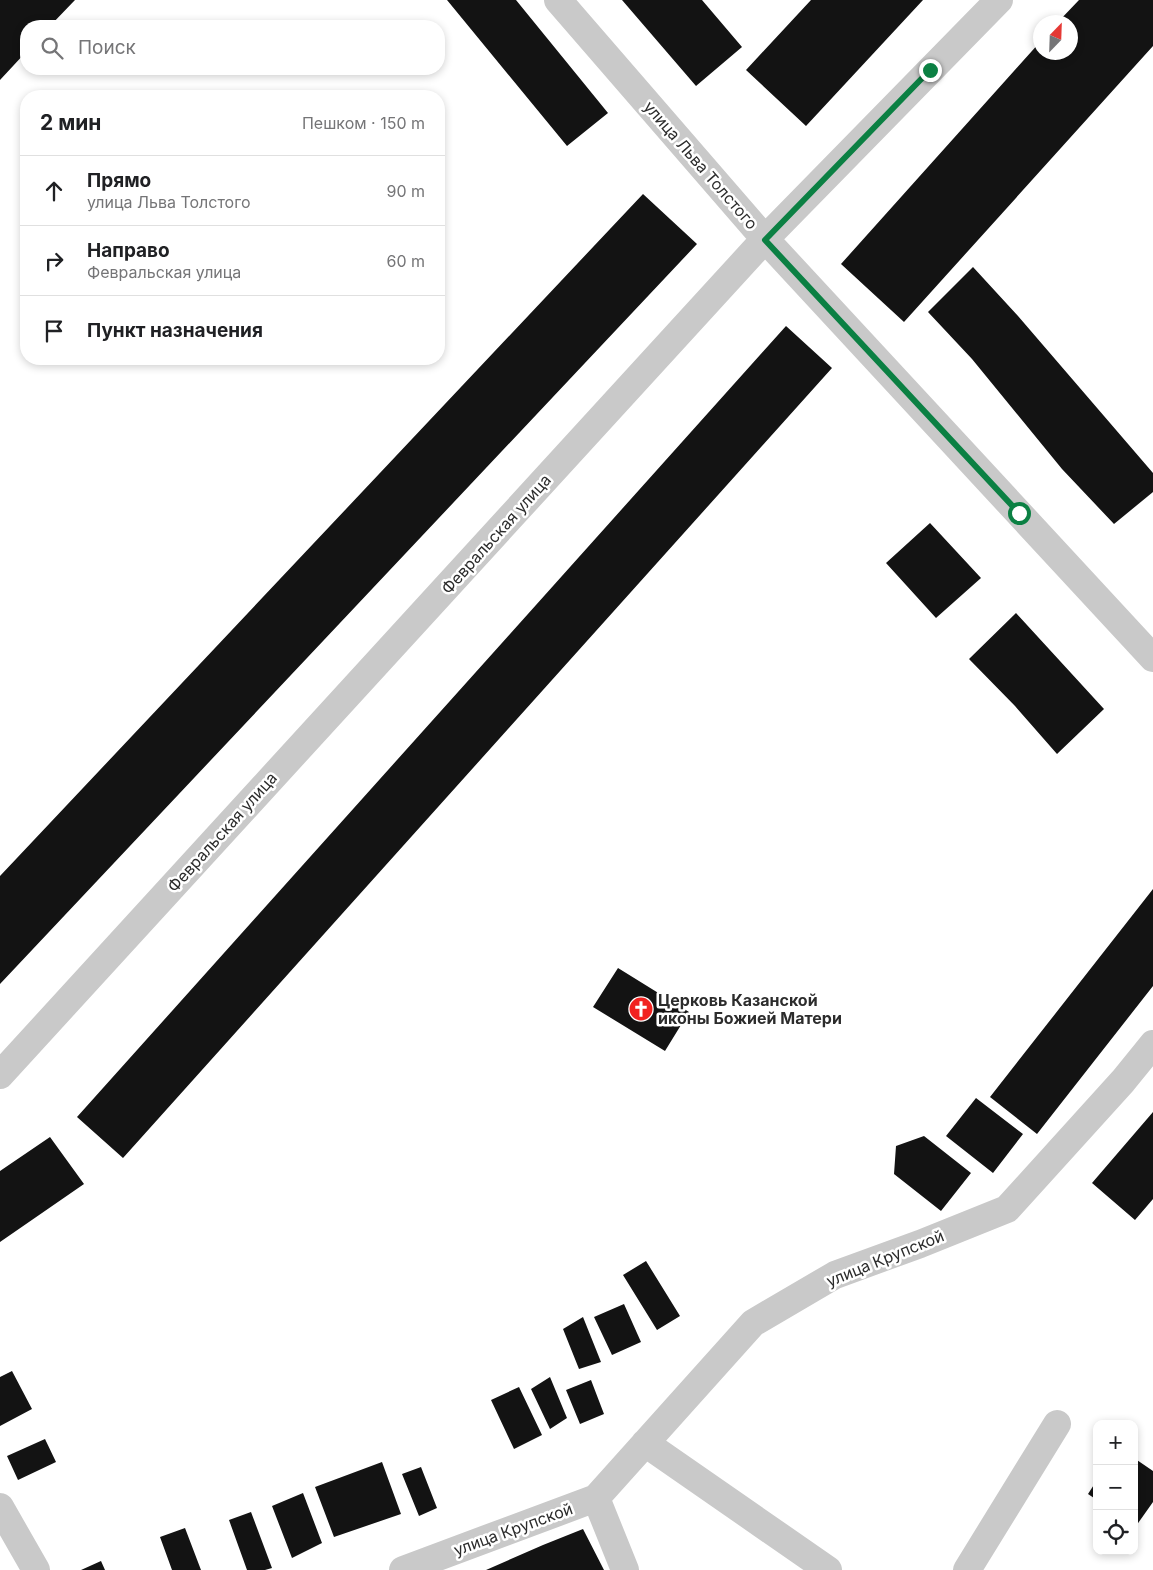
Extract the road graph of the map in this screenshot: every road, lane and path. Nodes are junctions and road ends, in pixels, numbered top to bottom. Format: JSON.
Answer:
{"nodes":[{"id":1,"x":558,"y":0,"type":"edge"},
{"id":2,"x":999,"y":0,"type":"edge"},
{"id":3,"x":765,"y":240,"type":"junction"},
{"id":4,"x":1153,"y":658,"type":"edge"},
{"id":5,"x":1153,"y":1044,"type":"edge"},
{"id":6,"x":0,"y":1075,"type":"edge"},
{"id":7,"x":1057,"y":1424,"type":"dead end"},
{"id":8,"x":646,"y":1443,"type":"junction"},
{"id":9,"x":596,"y":1498,"type":"junction"},
{"id":10,"x":0,"y":1507,"type":"edge"},
{"id":11,"x":36,"y":1570,"type":"edge"},
{"id":12,"x":402,"y":1570,"type":"edge"},
{"id":13,"x":625,"y":1570,"type":"edge"},
{"id":14,"x":828,"y":1570,"type":"edge"},
{"id":15,"x":967,"y":1570,"type":"edge"}],
"edges":[{"from":1,"to":3,"type":"street","name":"улица Льва Толстого"},
{"from":2,"to":3,"type":"street","name":"Февральская улица"},
{"from":3,"to":4,"type":"street","name":"улица Льва Толстого"},
{"from":3,"to":6,"type":"street","name":"Февральская улица"},
{"from":5,"to":8,"type":"street","name":"улица Крупской"},
{"from":7,"to":15,"type":"street"},
{"from":8,"to":9,"type":"street","name":"улица Крупской"},
{"from":8,"to":14,"type":"street"},
{"from":9,"to":12,"type":"street","name":"улица Крупской"},
{"from":9,"to":13,"type":"street"},
{"from":10,"to":11,"type":"street"}]}
